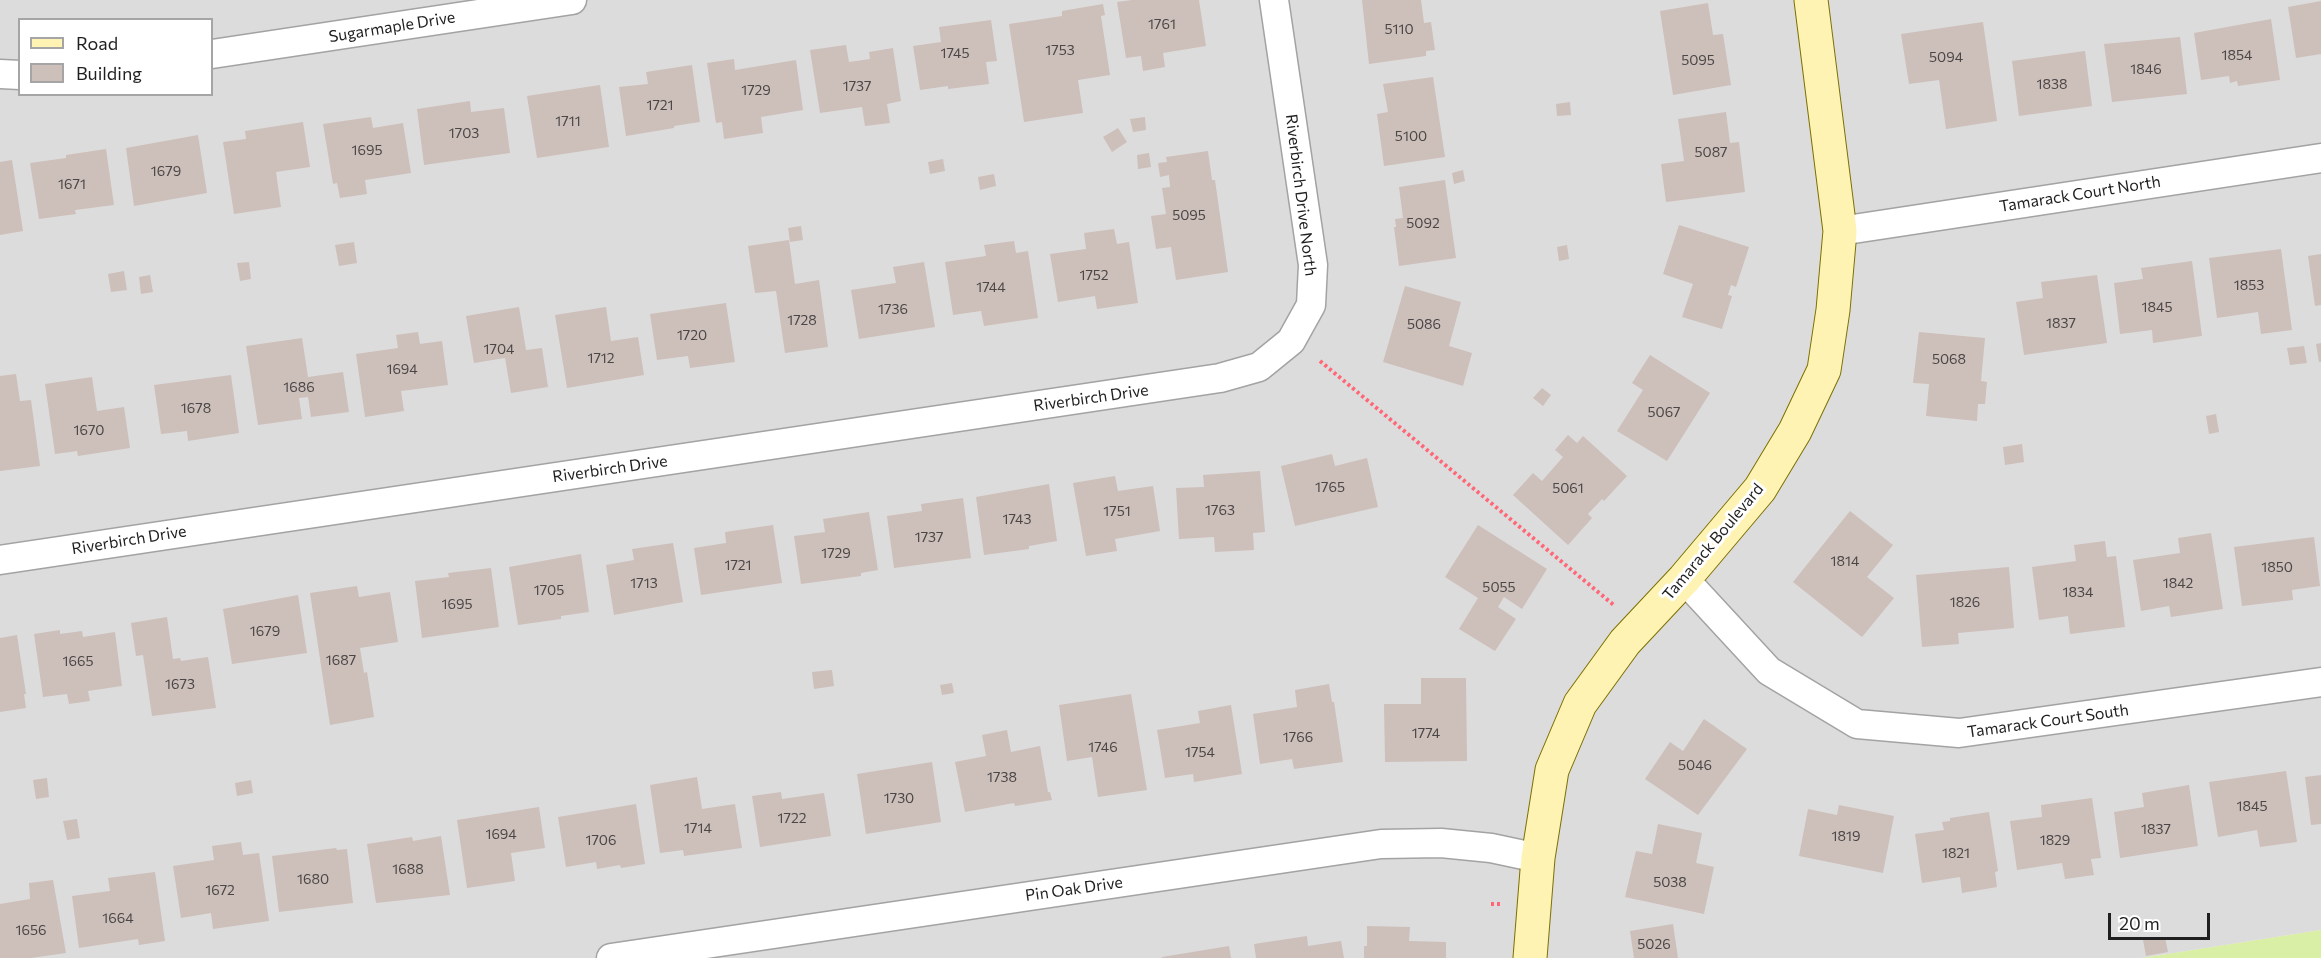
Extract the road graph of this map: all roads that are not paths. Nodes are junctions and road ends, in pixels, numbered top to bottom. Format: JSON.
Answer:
{"nodes":[{"id":1,"x":572,"y":0,"type":"edge"},
{"id":2,"x":1274,"y":0,"type":"edge"},
{"id":3,"x":1811,"y":0,"type":"edge"},
{"id":4,"x":213,"y":54,"type":"edge"},
{"id":5,"x":0,"y":74,"type":"edge"},
{"id":6,"x":18,"y":75,"type":"edge"},
{"id":7,"x":2321,"y":158,"type":"edge"},
{"id":8,"x":1840,"y":231,"type":"junction"},
{"id":9,"x":1220,"y":378,"type":"joint"},
{"id":10,"x":0,"y":560,"type":"edge"},
{"id":11,"x":1684,"y":579,"type":"junction"},
{"id":12,"x":2321,"y":682,"type":"edge"},
{"id":13,"x":1538,"y":858,"type":"junction"},
{"id":14,"x":611,"y":958,"type":"edge"},
{"id":15,"x":1530,"y":958,"type":"edge"}],
"edges":[{"from":1,"to":4,"type":"street","name":"Sugarmaple Drive"},
{"from":2,"to":9,"type":"street","name":"Riverbirch Drive North"},
{"from":3,"to":8,"type":"street","name":"Tamarack Boulevard"},
{"from":5,"to":6,"type":"street"},
{"from":7,"to":8,"type":"street","name":"Tamarack Court North"},
{"from":8,"to":11,"type":"street","name":"Tamarack Boulevard"},
{"from":9,"to":10,"type":"street","name":"Riverbirch Drive"},
{"from":11,"to":12,"type":"street","name":"Tamarack Court South"},
{"from":11,"to":13,"type":"street","name":"Tamarack Boulevard"},
{"from":13,"to":14,"type":"street","name":"Pin Oak Drive"},
{"from":13,"to":15,"type":"street","name":"Tamarack Boulevard"}]}
